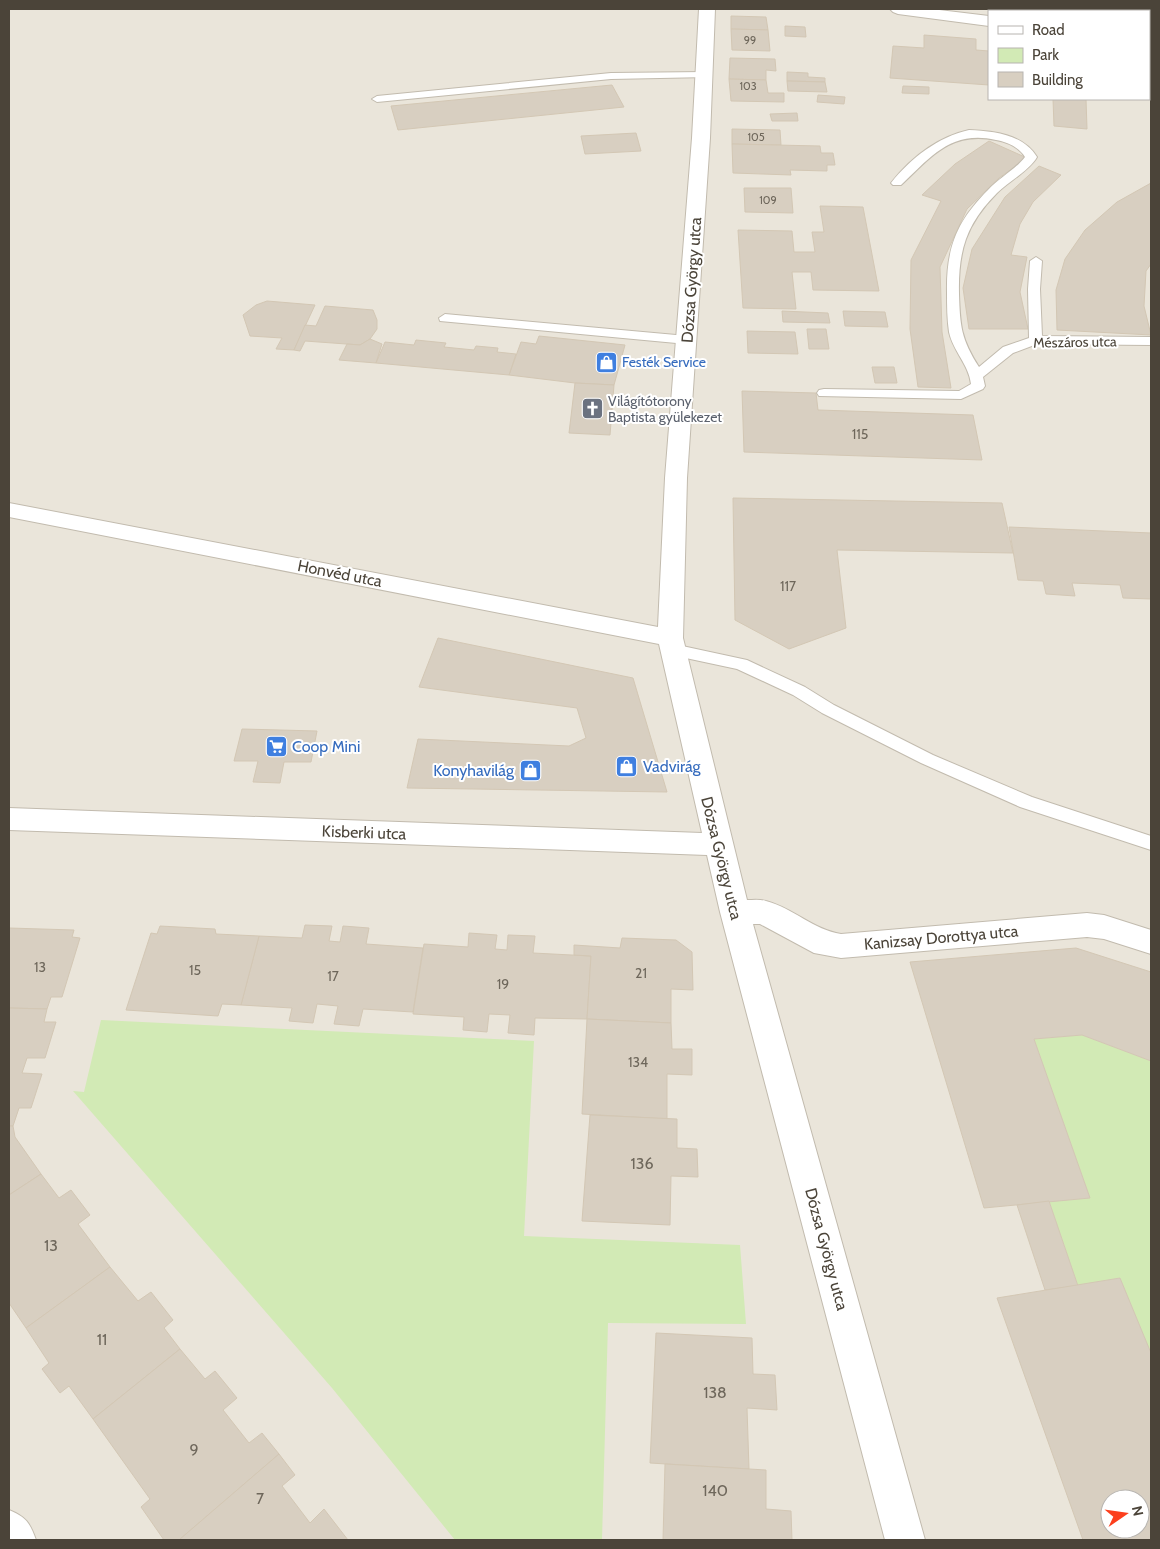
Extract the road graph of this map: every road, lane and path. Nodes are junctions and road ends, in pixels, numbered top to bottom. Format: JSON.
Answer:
{"nodes":[{"id":1,"x":707,"y":9,"type":"edge"},
{"id":2,"x":898,"y":9,"type":"edge"},
{"id":3,"x":988,"y":21,"type":"edge"},
{"id":4,"x":704,"y":74,"type":"junction"},
{"id":5,"x":376,"y":99,"type":"dead end"},
{"id":6,"x":897,"y":183,"type":"dead end"},
{"id":7,"x":1036,"y":261,"type":"dead end"},
{"id":8,"x":446,"y":318,"type":"dead end"},
{"id":9,"x":687,"y":340,"type":"junction"},
{"id":10,"x":1036,"y":340,"type":"junction"},
{"id":11,"x":1151,"y":341,"type":"edge"},
{"id":12,"x":978,"y":374,"type":"junction"},
{"id":13,"x":824,"y":393,"type":"dead end"},
{"id":14,"x":9,"y":510,"type":"edge"},
{"id":15,"x":672,"y":644,"type":"junction"},
{"id":16,"x":9,"y":819,"type":"edge"},
{"id":17,"x":1151,"y":843,"type":"edge"},
{"id":18,"x":719,"y":845,"type":"junction"},
{"id":19,"x":735,"y":912,"type":"junction"},
{"id":20,"x":1151,"y":942,"type":"edge"},
{"id":21,"x":9,"y":1530,"type":"edge"},
{"id":22,"x":16,"y":1540,"type":"edge"},
{"id":23,"x":905,"y":1540,"type":"edge"}],
"edges":[{"from":1,"to":4,"type":"street","name":"Dózsa György utca"},
{"from":2,"to":3,"type":"street"},
{"from":4,"to":5,"type":"lane"},
{"from":4,"to":9,"type":"street","name":"Dózsa György utca"},
{"from":6,"to":12,"type":"lane"},
{"from":7,"to":10,"type":"lane"},
{"from":8,"to":9,"type":"lane"},
{"from":9,"to":15,"type":"street","name":"Dózsa György utca"},
{"from":10,"to":11,"type":"lane","name":"Mészáros utca"},
{"from":10,"to":12,"type":"lane","name":"Mészáros utca"},
{"from":12,"to":13,"type":"lane","name":"Mészáros utca"},
{"from":14,"to":15,"type":"street","name":"Honvéd utca"},
{"from":15,"to":17,"type":"lane"},
{"from":15,"to":18,"type":"street","name":"Dózsa György utca"},
{"from":16,"to":18,"type":"street","name":"Kisberki utca"},
{"from":18,"to":19,"type":"street","name":"Dózsa György utca"},
{"from":19,"to":20,"type":"street","name":"Kanizsay Dorottya utca"},
{"from":19,"to":23,"type":"street","name":"Dózsa György utca"},
{"from":21,"to":22,"type":"street"}]}
